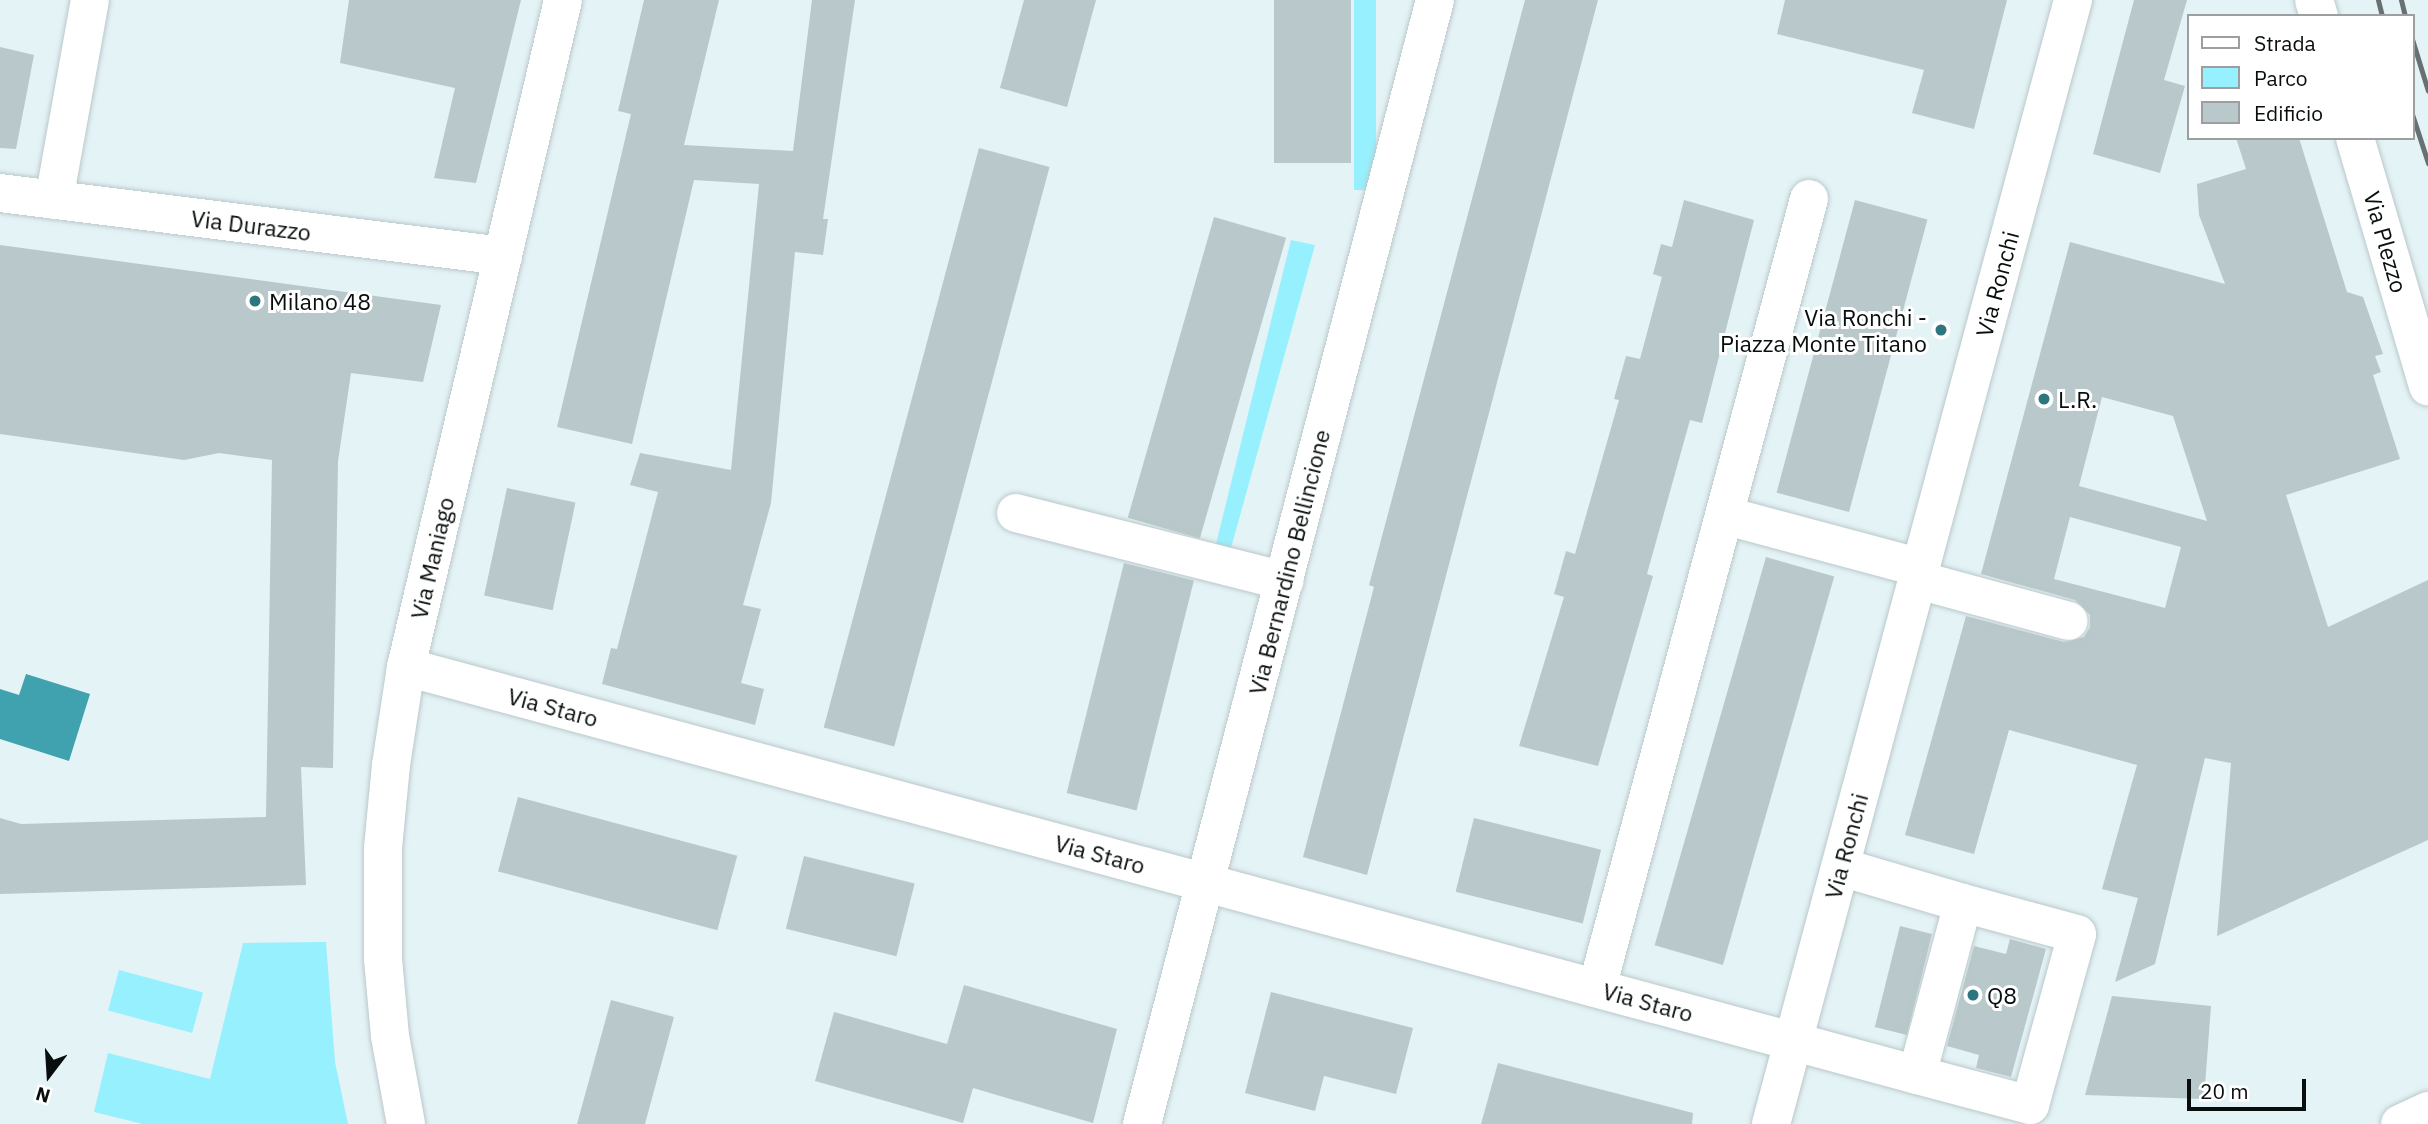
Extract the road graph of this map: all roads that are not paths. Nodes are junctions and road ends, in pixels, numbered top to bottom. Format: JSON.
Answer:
{"nodes":[{"id":1,"x":90,"y":0,"type":"edge"},
{"id":2,"x":563,"y":0,"type":"edge"},
{"id":3,"x":1435,"y":0,"type":"edge"},
{"id":4,"x":2073,"y":0,"type":"edge"},
{"id":5,"x":2356,"y":140,"type":"edge"},
{"id":6,"x":0,"y":193,"type":"edge"},
{"id":7,"x":1809,"y":199,"type":"dead end"},
{"id":8,"x":54,"y":200,"type":"junction"},
{"id":9,"x":503,"y":257,"type":"junction"},
{"id":10,"x":2428,"y":386,"type":"edge"},
{"id":11,"x":1016,"y":513,"type":"dead end"},
{"id":12,"x":1727,"y":516,"type":"junction"},
{"id":13,"x":1919,"y":574,"type":"junction"},
{"id":14,"x":1285,"y":581,"type":"junction"},
{"id":15,"x":2069,"y":621,"type":"dead end"},
{"id":16,"x":406,"y":667,"type":"junction"},
{"id":17,"x":1841,"y":867,"type":"junction"},
{"id":18,"x":1207,"y":884,"type":"junction"},
{"id":19,"x":1963,"y":903,"type":"junction"},
{"id":20,"x":1597,"y":988,"type":"junction"},
{"id":21,"x":1794,"y":1042,"type":"junction"},
{"id":22,"x":1917,"y":1075,"type":"junction"},
{"id":23,"x":2428,"y":1111,"type":"edge"},
{"id":24,"x":406,"y":1124,"type":"edge"},
{"id":25,"x":1142,"y":1124,"type":"edge"},
{"id":26,"x":1771,"y":1124,"type":"edge"},
{"id":27,"x":2400,"y":1124,"type":"edge"}],
"edges":[{"from":1,"to":8,"type":"street"},
{"from":2,"to":9,"type":"street","name":"Via Maniago"},
{"from":3,"to":14,"type":"street","name":"Via Bernardino Bellincione"},
{"from":4,"to":13,"type":"street","name":"Via Ronchi"},
{"from":5,"to":10,"type":"street","name":"Via Plezzo"},
{"from":6,"to":8,"type":"street","name":"Via Durazzo"},
{"from":7,"to":12,"type":"street"},
{"from":8,"to":9,"type":"street","name":"Via Durazzo"},
{"from":9,"to":16,"type":"street","name":"Via Maniago"},
{"from":11,"to":14,"type":"street"},
{"from":12,"to":13,"type":"street"},
{"from":12,"to":20,"type":"street"},
{"from":13,"to":15,"type":"street"},
{"from":13,"to":17,"type":"street","name":"Via Ronchi"},
{"from":14,"to":18,"type":"street","name":"Via Bernardino Bellincione"},
{"from":16,"to":18,"type":"street","name":"Via Staro"},
{"from":16,"to":24,"type":"street","name":"Via Maniago"},
{"from":17,"to":19,"type":"street"},
{"from":17,"to":21,"type":"street","name":"Via Ronchi"},
{"from":18,"to":20,"type":"street","name":"Via Staro"},
{"from":18,"to":25,"type":"street","name":"Via Bernardino Bellincione"},
{"from":19,"to":22,"type":"street"},
{"from":19,"to":22,"type":"street","name":"Via Staro"},
{"from":20,"to":21,"type":"street","name":"Via Staro"},
{"from":21,"to":22,"type":"street","name":"Via Staro"},
{"from":21,"to":26,"type":"street","name":"Via Ronchi"},
{"from":23,"to":27,"type":"street"}]}
